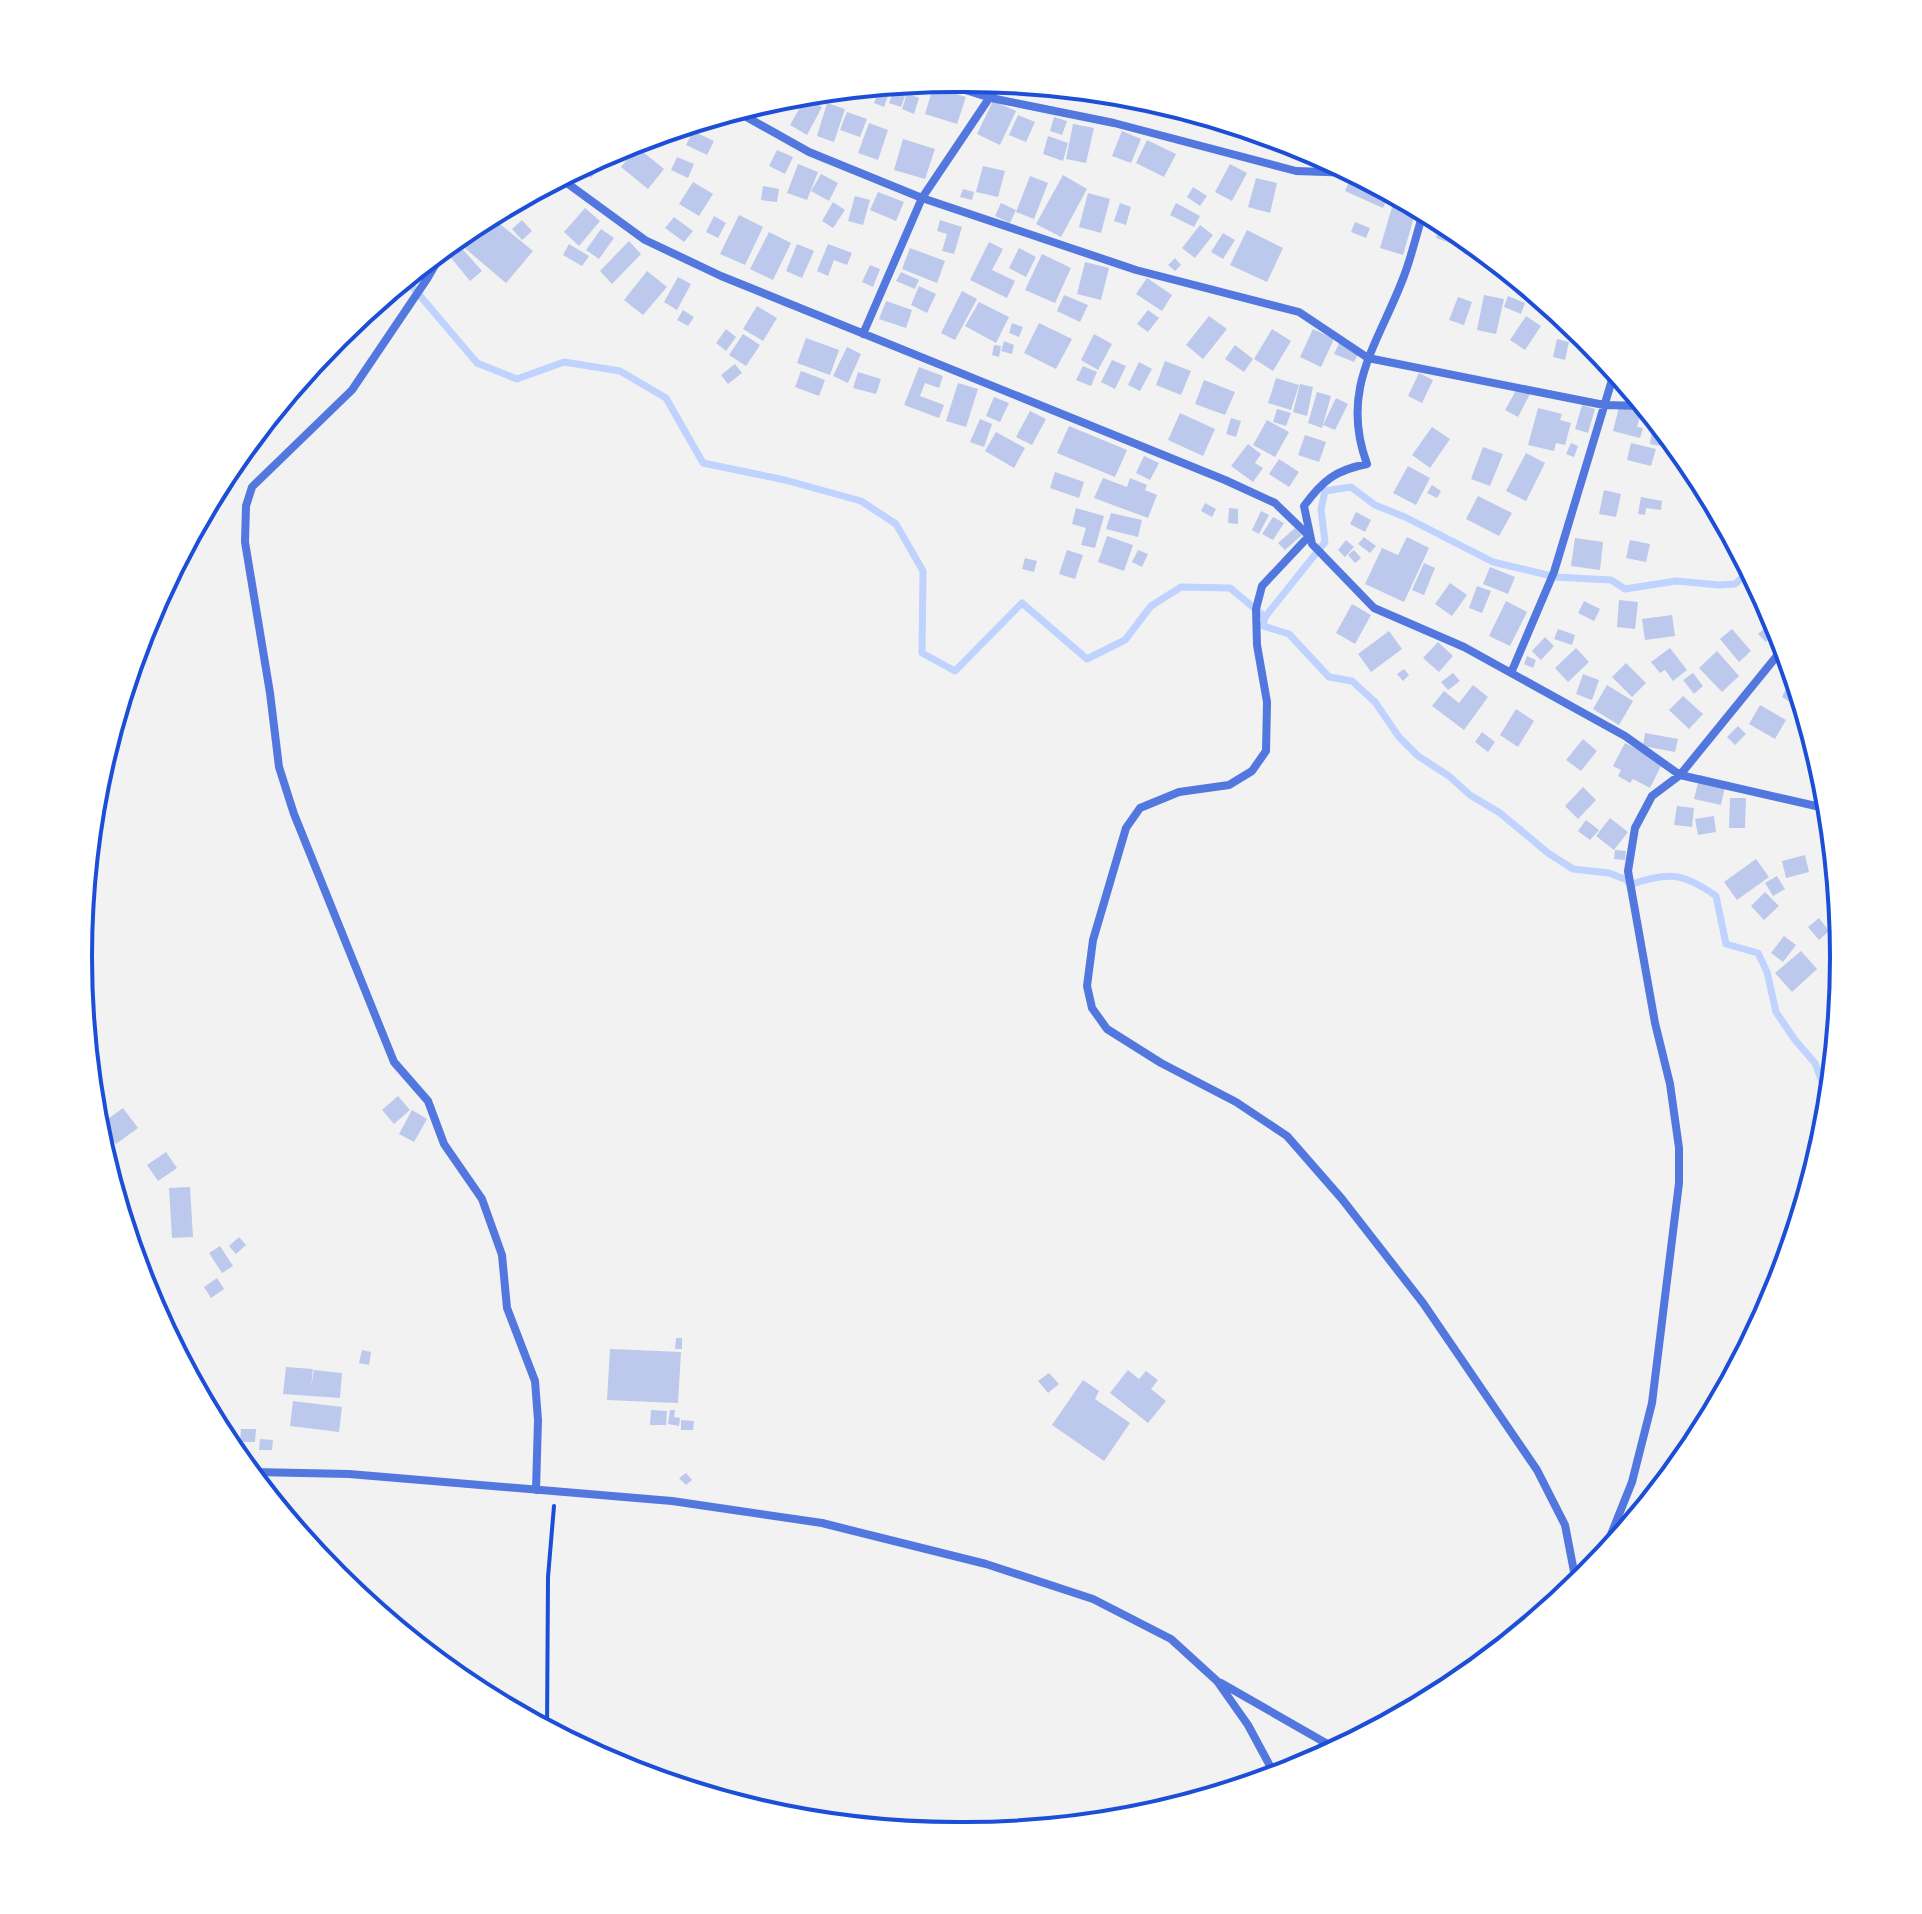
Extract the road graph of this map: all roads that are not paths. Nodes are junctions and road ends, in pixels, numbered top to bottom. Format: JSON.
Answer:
{"nodes":[{"id":1,"x":973,"y":93,"type":"edge"},
{"id":2,"x":994,"y":93,"type":"edge"},
{"id":3,"x":991,"y":98,"type":"junction"},
{"id":4,"x":748,"y":118,"type":"edge"},
{"id":5,"x":1328,"y":172,"type":"edge"},
{"id":6,"x":568,"y":184,"type":"edge"},
{"id":7,"x":922,"y":198,"type":"junction"},
{"id":8,"x":1420,"y":222,"type":"edge"},
{"id":9,"x":432,"y":270,"type":"edge"},
{"id":10,"x":863,"y":334,"type":"junction"},
{"id":11,"x":1368,"y":358,"type":"junction"},
{"id":12,"x":1611,"y":383,"type":"edge"},
{"id":13,"x":1604,"y":405,"type":"junction"},
{"id":14,"x":1631,"y":406,"type":"edge"},
{"id":15,"x":1310,"y":540,"type":"junction"},
{"id":16,"x":1776,"y":657,"type":"edge"},
{"id":17,"x":1511,"y":673,"type":"junction"},
{"id":18,"x":1680,"y":775,"type":"junction"},
{"id":19,"x":1816,"y":806,"type":"edge"},
{"id":20,"x":263,"y":1472,"type":"edge"},
{"id":21,"x":536,"y":1490,"type":"junction"},
{"id":22,"x":1615,"y":1527,"type":"edge"},
{"id":23,"x":1574,"y":1572,"type":"edge"},
{"id":24,"x":1217,"y":1681,"type":"junction"},
{"id":25,"x":1326,"y":1743,"type":"edge"},
{"id":26,"x":1270,"y":1766,"type":"edge"}],
"edges":[{"from":1,"to":3,"type":"street"},
{"from":2,"to":3,"type":"street"},
{"from":3,"to":5,"type":"street"},
{"from":3,"to":7,"type":"street"},
{"from":4,"to":7,"type":"street"},
{"from":6,"to":10,"type":"street"},
{"from":7,"to":10,"type":"street"},
{"from":7,"to":11,"type":"street"},
{"from":8,"to":11,"type":"street"},
{"from":9,"to":21,"type":"street"},
{"from":10,"to":15,"type":"street"},
{"from":11,"to":13,"type":"street"},
{"from":11,"to":15,"type":"street"},
{"from":12,"to":13,"type":"street"},
{"from":13,"to":14,"type":"street"},
{"from":13,"to":17,"type":"street"},
{"from":15,"to":17,"type":"street"},
{"from":15,"to":23,"type":"street"},
{"from":16,"to":18,"type":"street"},
{"from":17,"to":18,"type":"street"},
{"from":18,"to":19,"type":"street"},
{"from":18,"to":22,"type":"street"},
{"from":20,"to":21,"type":"street"},
{"from":21,"to":24,"type":"street"},
{"from":24,"to":25,"type":"street"},
{"from":24,"to":26,"type":"street"}]}
